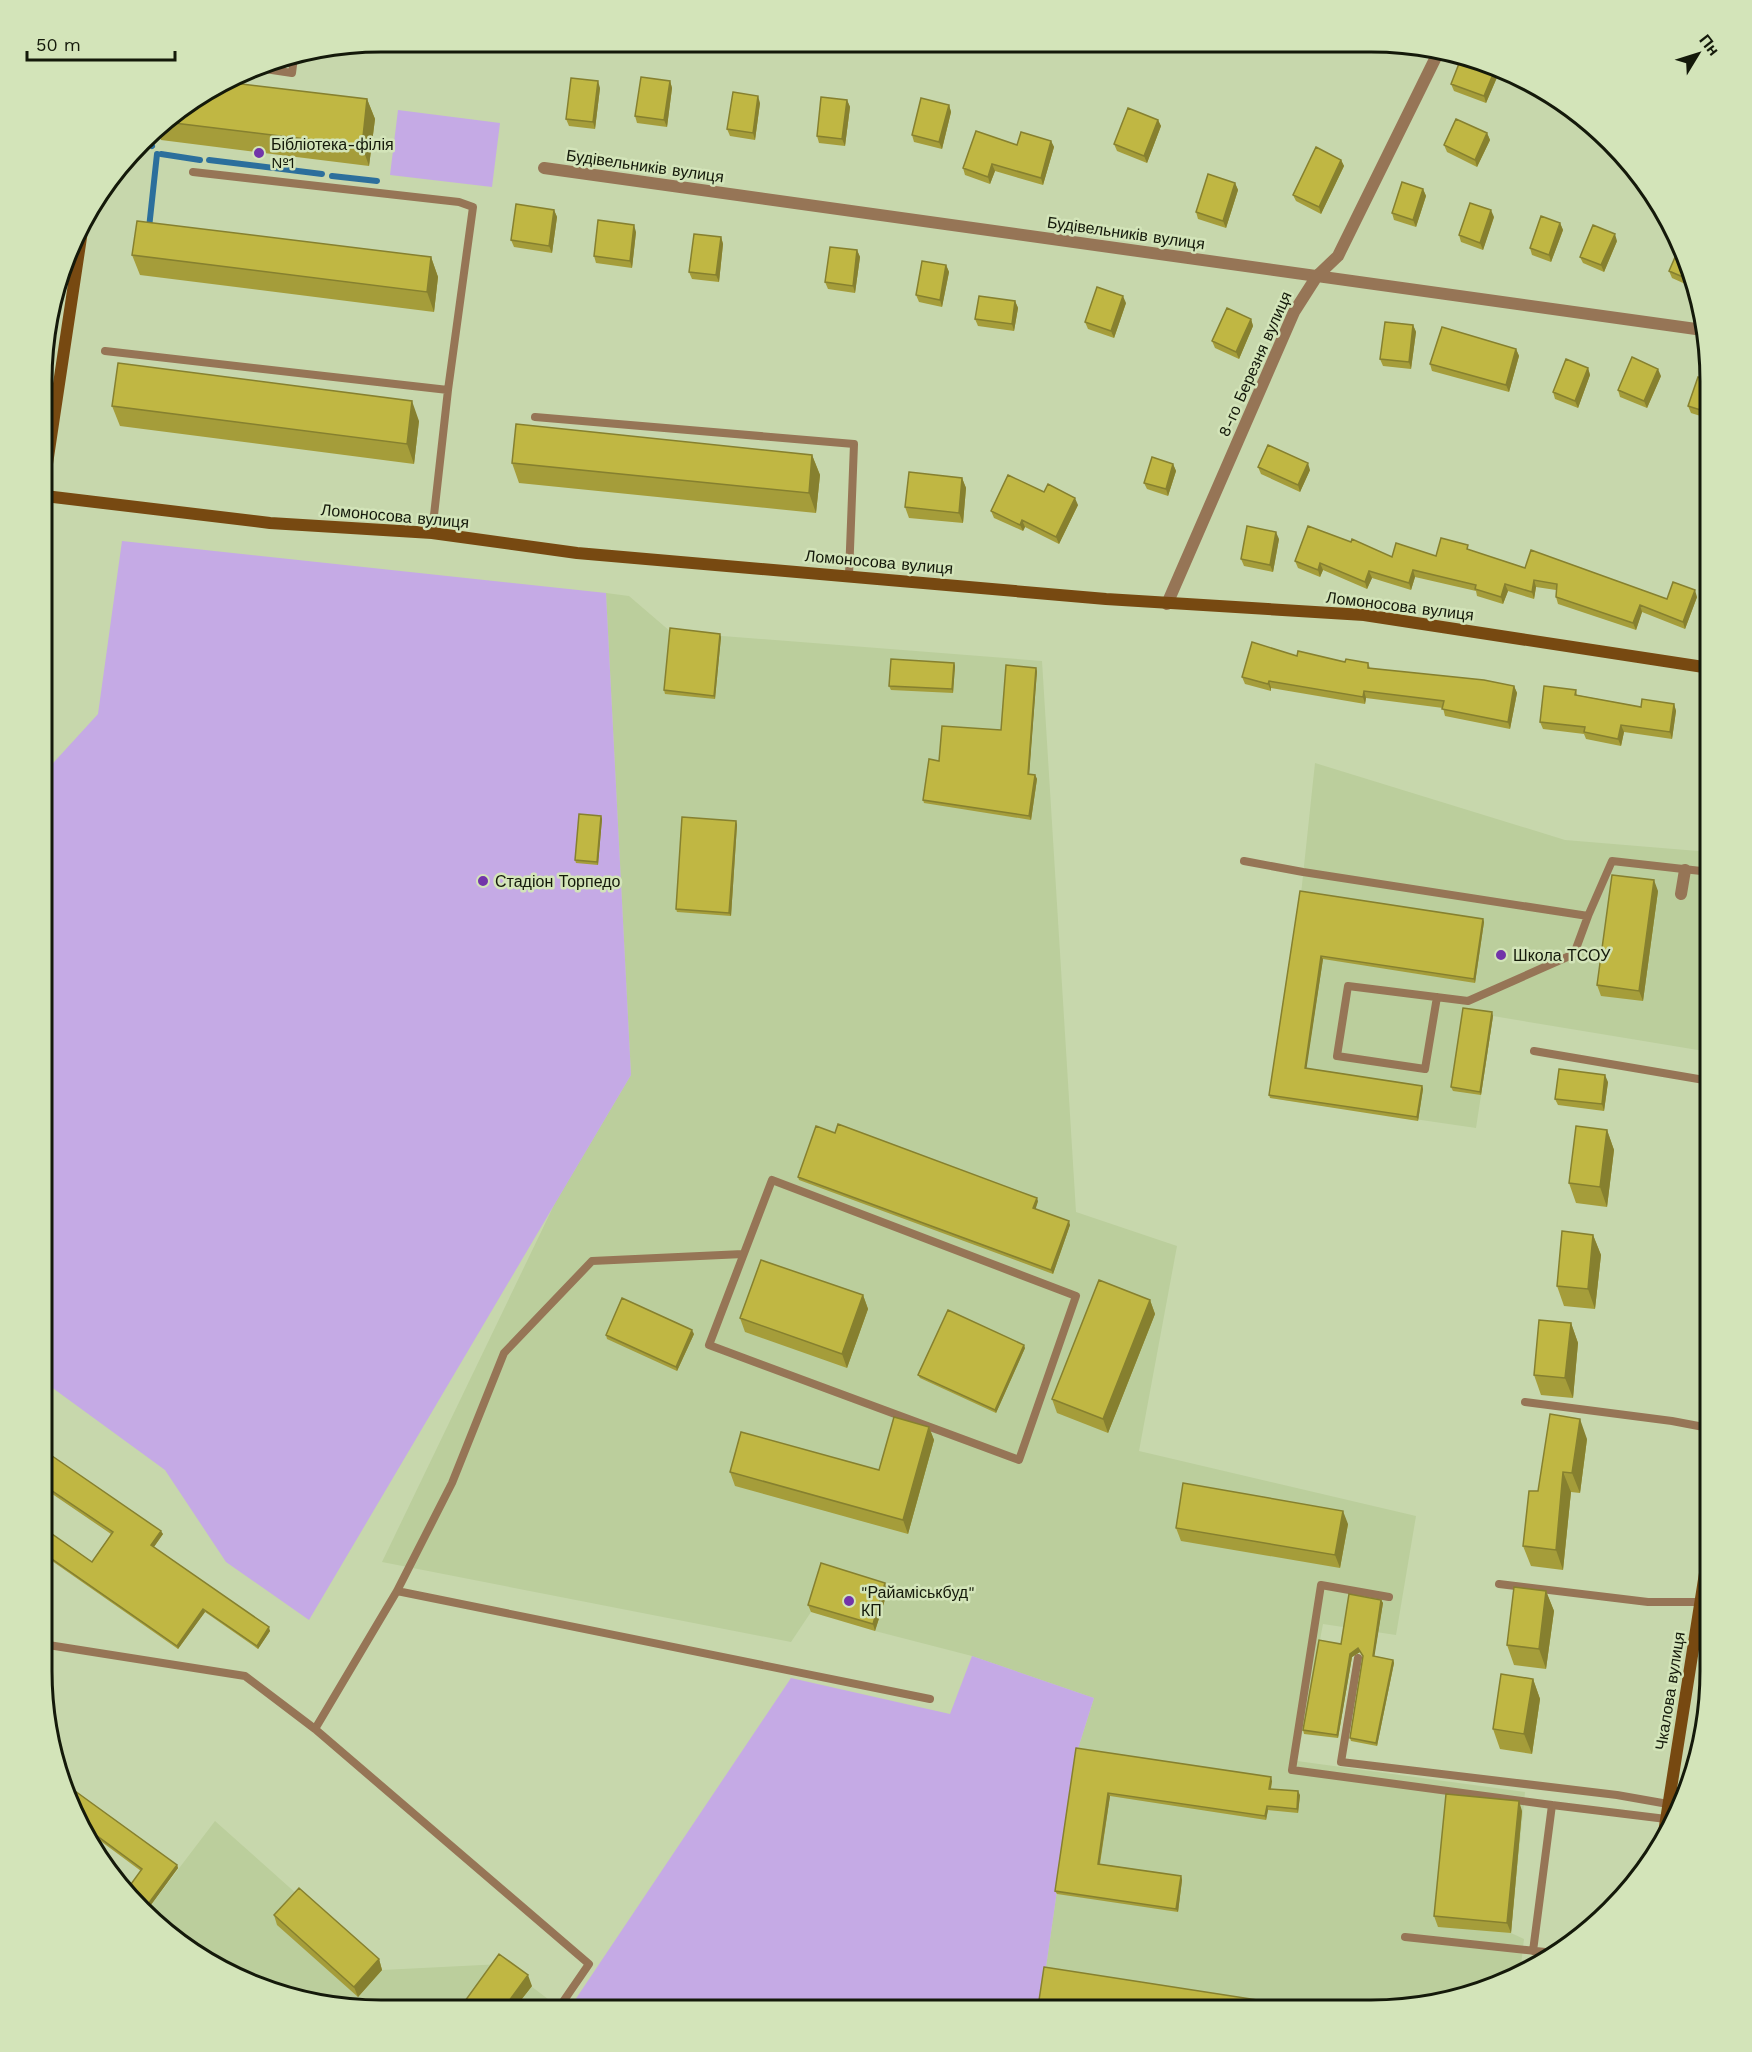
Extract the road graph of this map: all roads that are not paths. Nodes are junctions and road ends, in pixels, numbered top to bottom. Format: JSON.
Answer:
{"nodes":[{"id":1,"x":1435,"y":59,"type":"edge"},
{"id":2,"x":293,"y":65,"type":"edge"},
{"id":3,"x":275,"y":70,"type":"edge"},
{"id":4,"x":544,"y":168,"type":"dead end"},
{"id":5,"x":193,"y":172,"type":"dead end"},
{"id":6,"x":80,"y":252,"type":"edge"},
{"id":7,"x":1317,"y":276,"type":"junction"},
{"id":8,"x":1695,"y":329,"type":"edge"},
{"id":9,"x":105,"y":351,"type":"dead end"},
{"id":10,"x":448,"y":390,"type":"junction"},
{"id":11,"x":535,"y":417,"type":"dead end"},
{"id":12,"x":52,"y":432,"type":"edge"},
{"id":13,"x":52,"y":497,"type":"edge"},
{"id":14,"x":432,"y":533,"type":"junction"},
{"id":15,"x":849,"y":575,"type":"junction"},
{"id":16,"x":1167,"y":604,"type":"junction"},
{"id":17,"x":1700,"y":666,"type":"edge"},
{"id":18,"x":1244,"y":861,"type":"dead end"},
{"id":19,"x":1685,"y":870,"type":"junction"},
{"id":20,"x":1700,"y":871,"type":"edge"},
{"id":21,"x":1681,"y":894,"type":"dead end"},
{"id":22,"x":1588,"y":916,"type":"junction"},
{"id":23,"x":1437,"y":997,"type":"junction"},
{"id":24,"x":1534,"y":1051,"type":"dead end"},
{"id":25,"x":1700,"y":1079,"type":"edge"},
{"id":26,"x":743,"y":1254,"type":"junction"},
{"id":27,"x":1525,"y":1402,"type":"dead end"},
{"id":28,"x":1700,"y":1426,"type":"edge"},
{"id":29,"x":1499,"y":1584,"type":"dead end"},
{"id":30,"x":397,"y":1591,"type":"junction"},
{"id":31,"x":1389,"y":1597,"type":"dead end"},
{"id":32,"x":1700,"y":1602,"type":"edge"},
{"id":33,"x":1700,"y":1608,"type":"edge"},
{"id":34,"x":52,"y":1646,"type":"edge"},
{"id":35,"x":1358,"y":1658,"type":"edge"},
{"id":36,"x":930,"y":1699,"type":"dead end"},
{"id":37,"x":315,"y":1729,"type":"junction"},
{"id":38,"x":1668,"y":1804,"type":"junction"},
{"id":39,"x":1552,"y":1805,"type":"junction"},
{"id":40,"x":1667,"y":1814,"type":"edge"},
{"id":41,"x":1664,"y":1819,"type":"edge"},
{"id":42,"x":1406,"y":1937,"type":"dead end"},
{"id":43,"x":1533,"y":1951,"type":"junction"},
{"id":44,"x":1540,"y":1952,"type":"edge"},
{"id":45,"x":564,"y":2000,"type":"edge"}],
"edges":[{"from":1,"to":7,"type":"street","name":"8-го Березня вулиця"},
{"from":2,"to":3,"type":"lane"},
{"from":4,"to":7,"type":"street","name":"Будівельників вулиця"},
{"from":5,"to":10,"type":"lane"},
{"from":6,"to":12,"type":"street"},
{"from":7,"to":8,"type":"street","name":"Будівельників вулиця"},
{"from":7,"to":16,"type":"street","name":"8-го Березня вулиця"},
{"from":9,"to":10,"type":"lane"},
{"from":10,"to":14,"type":"lane"},
{"from":11,"to":15,"type":"lane"},
{"from":13,"to":14,"type":"street","name":"Ломоносова вулиця"},
{"from":14,"to":15,"type":"street","name":"Ломоносова вулиця"},
{"from":15,"to":16,"type":"street","name":"Ломоносова вулиця"},
{"from":16,"to":17,"type":"street","name":"Ломоносова вулиця"},
{"from":18,"to":22,"type":"lane"},
{"from":19,"to":20,"type":"lane"},
{"from":19,"to":21,"type":"street"},
{"from":19,"to":22,"type":"lane"},
{"from":22,"to":23,"type":"lane"},
{"from":23,"to":23,"type":"lane"},
{"from":24,"to":25,"type":"lane"},
{"from":26,"to":26,"type":"lane"},
{"from":26,"to":30,"type":"lane"},
{"from":27,"to":28,"type":"lane"},
{"from":29,"to":32,"type":"lane"},
{"from":30,"to":36,"type":"lane"},
{"from":30,"to":37,"type":"lane"},
{"from":31,"to":39,"type":"lane"},
{"from":33,"to":38,"type":"street","name":"Чкалова вулиця"},
{"from":34,"to":37,"type":"lane"},
{"from":35,"to":38,"type":"lane"},
{"from":37,"to":45,"type":"lane"},
{"from":38,"to":40,"type":"street","name":"Чкалова вулиця"},
{"from":39,"to":41,"type":"lane"},
{"from":39,"to":43,"type":"lane"},
{"from":42,"to":43,"type":"lane"},
{"from":43,"to":44,"type":"lane"}]}
